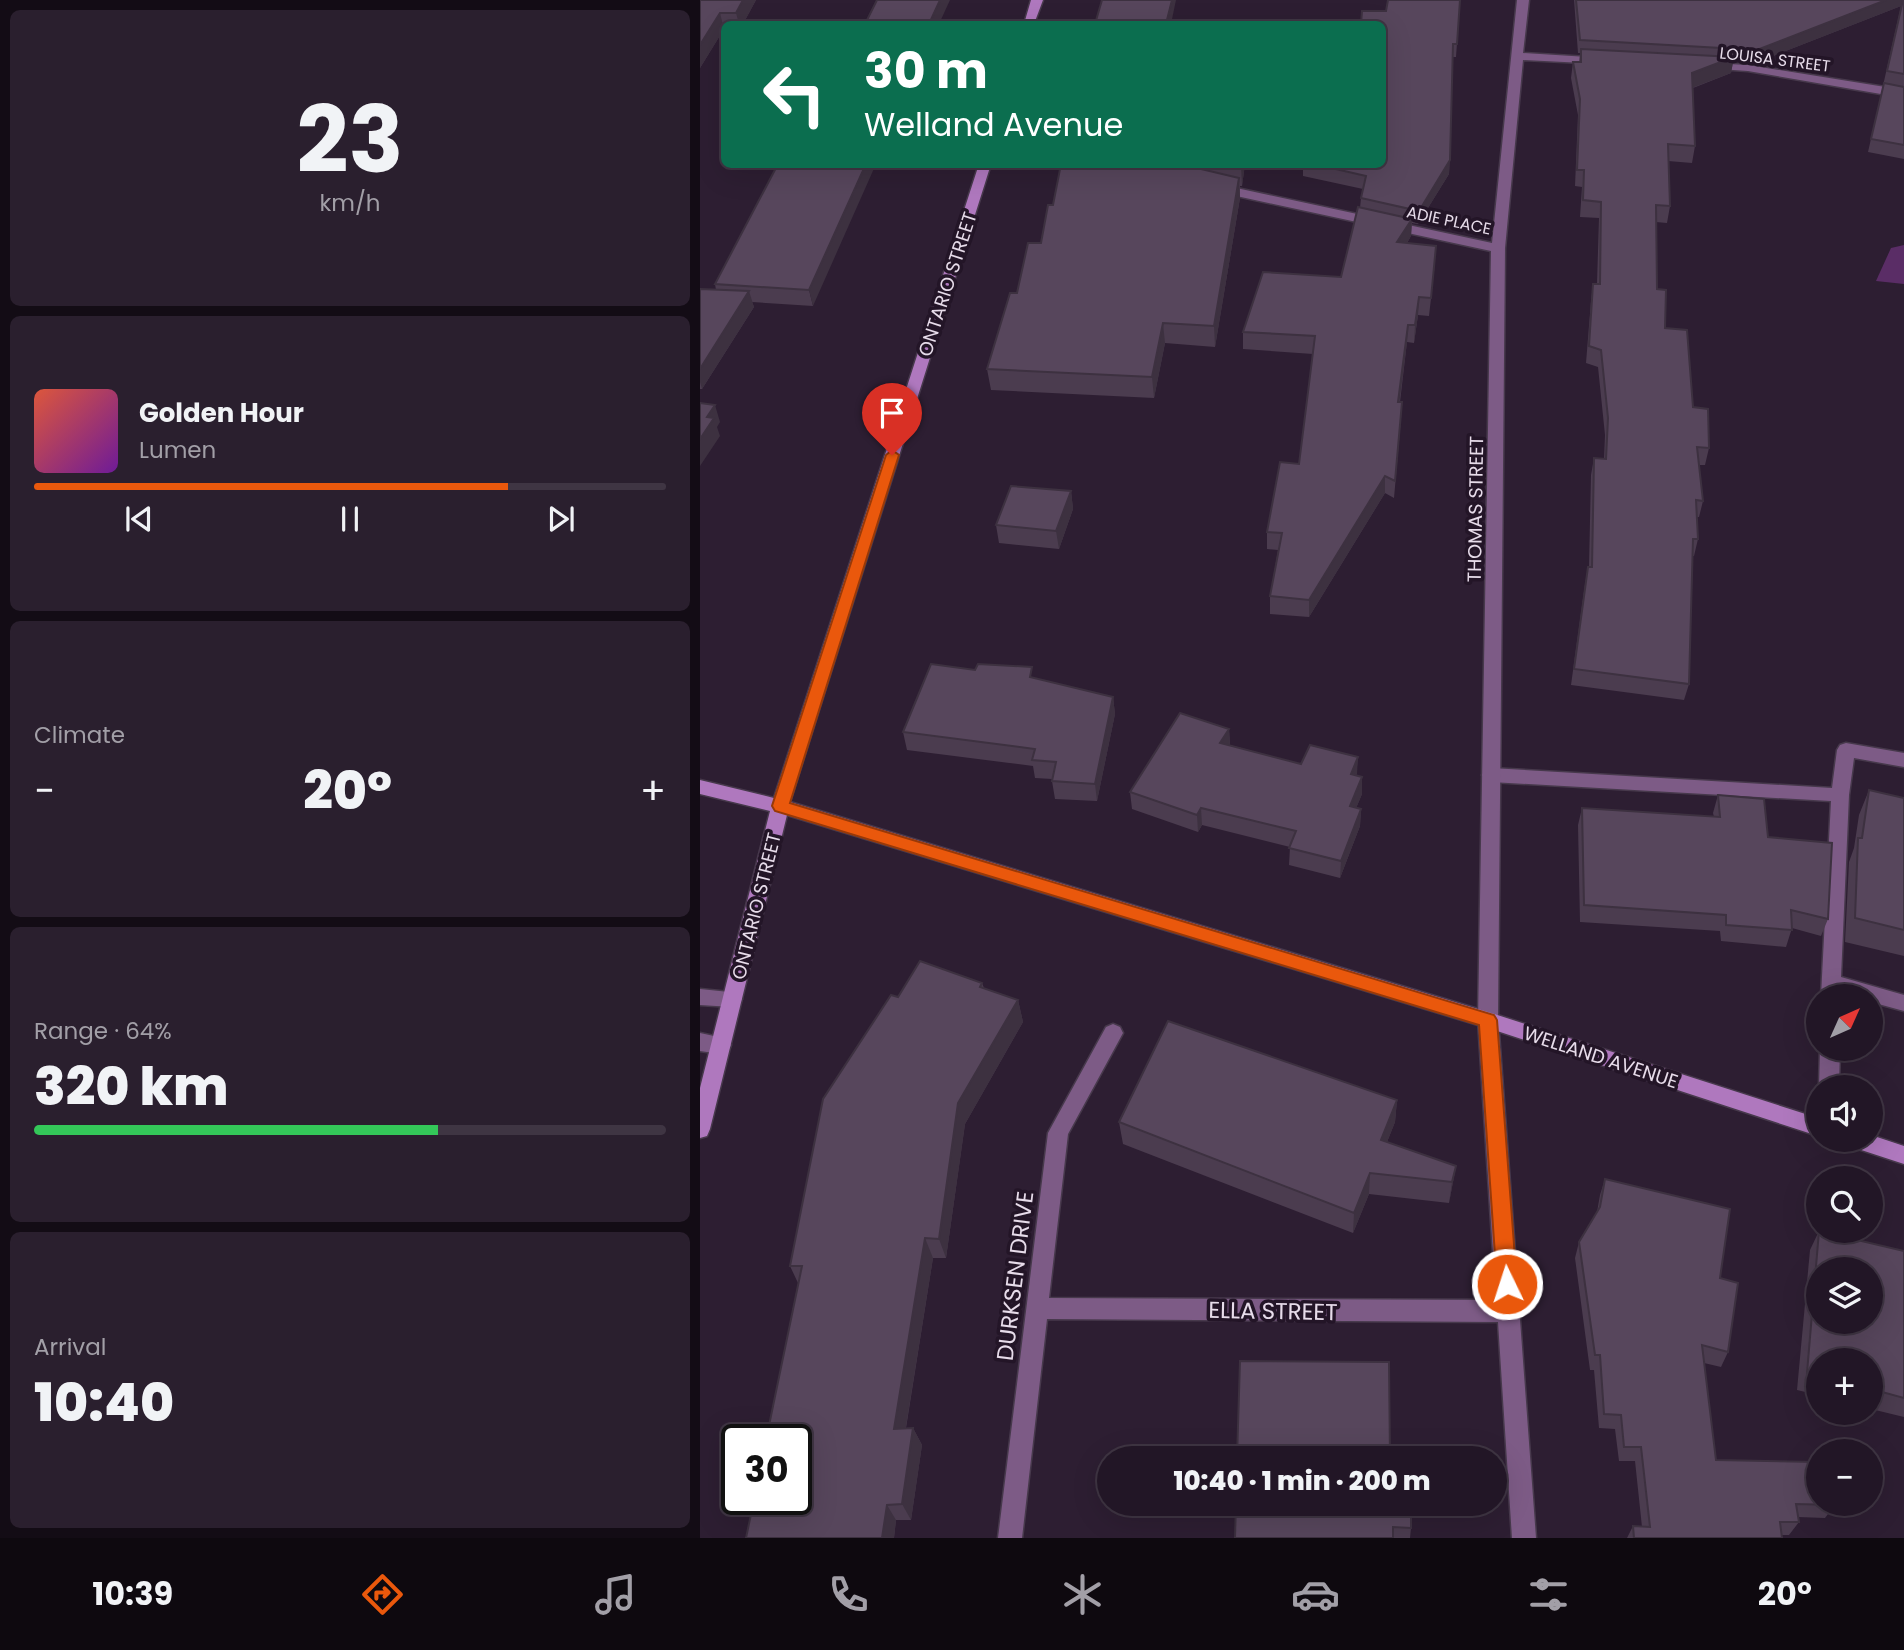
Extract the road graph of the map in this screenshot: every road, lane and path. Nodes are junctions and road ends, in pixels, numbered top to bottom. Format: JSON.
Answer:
{"nodes":[{"id":1,"x":1037,"y":0,"type":"edge"},
{"id":2,"x":1523,"y":0,"type":"edge"},
{"id":3,"x":1031,"y":21,"type":"edge"},
{"id":4,"x":1516,"y":56,"type":"junction"},
{"id":5,"x":1612,"y":61,"type":"edge"},
{"id":6,"x":1693,"y":65,"type":"edge"},
{"id":7,"x":1904,"y":94,"type":"edge"},
{"id":8,"x":984,"y":168,"type":"edge"},
{"id":9,"x":1200,"y":185,"type":"edge"},
{"id":10,"x":1498,"y":248,"type":"junction"},
{"id":11,"x":1904,"y":760,"type":"edge"},
{"id":12,"x":1491,"y":775,"type":"junction"},
{"id":13,"x":700,"y":787,"type":"edge"},
{"id":14,"x":1840,"y":795,"type":"junction"},
{"id":15,"x":780,"y":806,"type":"junction"},
{"id":16,"x":1831,"y":984,"type":"edge"},
{"id":17,"x":700,"y":997,"type":"edge"},
{"id":18,"x":732,"y":999,"type":"junction"},
{"id":19,"x":1883,"y":999,"type":"edge"},
{"id":20,"x":1904,"y":1003,"type":"edge"},
{"id":21,"x":1488,"y":1020,"type":"junction"},
{"id":22,"x":1113,"y":1033,"type":"dead end"},
{"id":23,"x":700,"y":1042,"type":"edge"},
{"id":24,"x":721,"y":1045,"type":"junction"},
{"id":25,"x":1806,"y":1123,"type":"edge"},
{"id":26,"x":700,"y":1129,"type":"edge"},
{"id":27,"x":1883,"y":1148,"type":"edge"},
{"id":28,"x":1904,"y":1155,"type":"edge"},
{"id":29,"x":1037,"y":1308,"type":"junction"},
{"id":30,"x":1509,"y":1311,"type":"junction"},
{"id":31,"x":1010,"y":1538,"type":"edge"},
{"id":32,"x":1524,"y":1538,"type":"edge"}],
"edges":[{"from":1,"to":3,"type":"main road"},
{"from":2,"to":4,"type":"street","name":"THOMAS STREET"},
{"from":4,"to":5,"type":"street"},
{"from":4,"to":10,"type":"street","name":"THOMAS STREET"},
{"from":6,"to":7,"type":"street","name":"LOUISA STREET"},
{"from":8,"to":15,"type":"main road","name":"ONTARIO STREET"},
{"from":9,"to":10,"type":"street","name":"ADIE PLACE"},
{"from":10,"to":12,"type":"street","name":"THOMAS STREET"},
{"from":11,"to":14,"type":"street"},
{"from":12,"to":14,"type":"street"},
{"from":12,"to":21,"type":"street","name":"THOMAS STREET"},
{"from":13,"to":15,"type":"main road","name":"WELLAND AVENUE"},
{"from":14,"to":16,"type":"street"},
{"from":15,"to":18,"type":"main road","name":"ONTARIO STREET"},
{"from":15,"to":21,"type":"main road","name":"WELLAND AVENUE"},
{"from":17,"to":18,"type":"street"},
{"from":18,"to":24,"type":"main road","name":"ONTARIO STREET"},
{"from":19,"to":20,"type":"street"},
{"from":21,"to":25,"type":"main road","name":"WELLAND AVENUE"},
{"from":21,"to":30,"type":"street","name":"THOMAS STREET"},
{"from":22,"to":29,"type":"street","name":"DURKSEN DRIVE"},
{"from":23,"to":24,"type":"street"},
{"from":24,"to":26,"type":"main road","name":"ONTARIO STREET"},
{"from":27,"to":28,"type":"main road"},
{"from":29,"to":30,"type":"street","name":"ELLA STREET"},
{"from":29,"to":31,"type":"street","name":"DURKSEN DRIVE"},
{"from":30,"to":32,"type":"street","name":"THOMAS STREET"}]}
